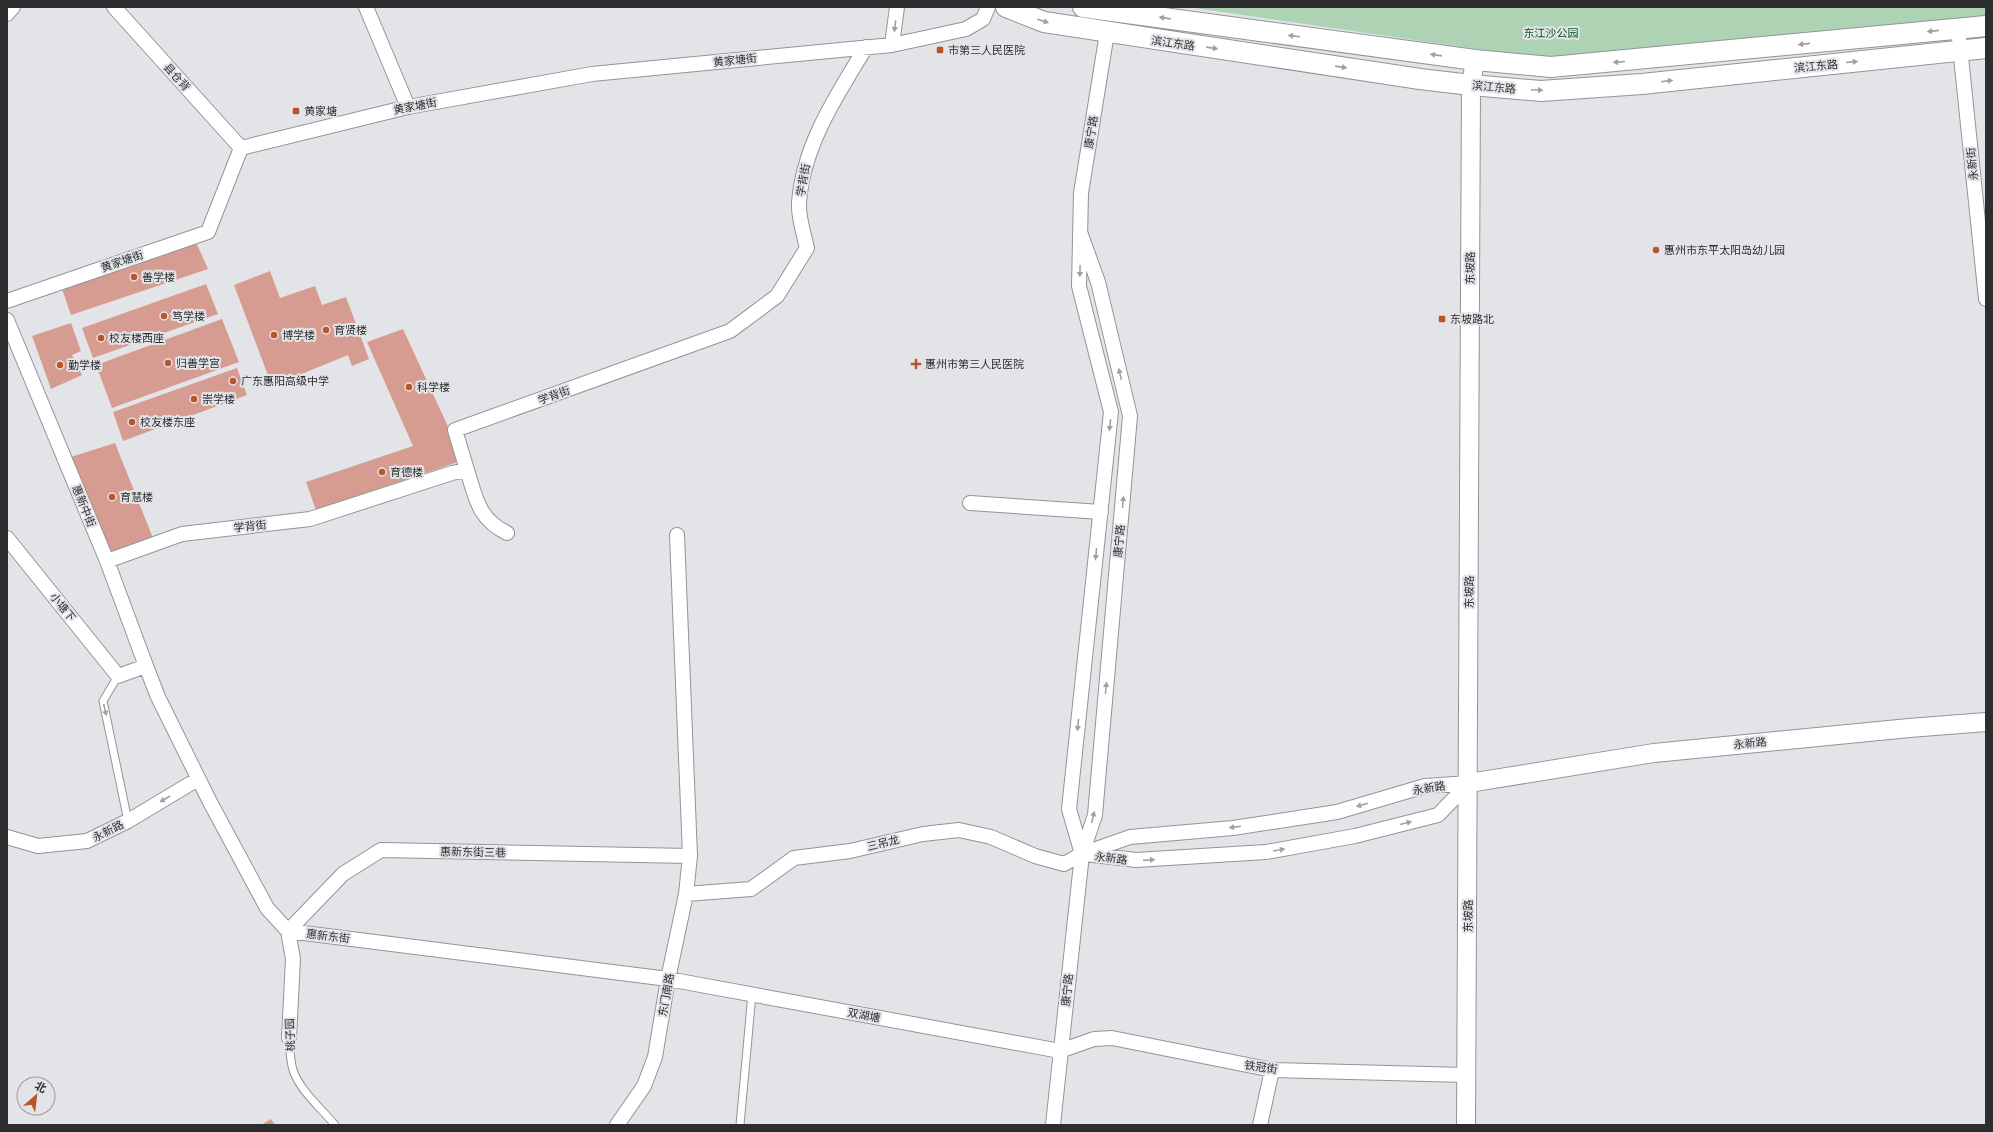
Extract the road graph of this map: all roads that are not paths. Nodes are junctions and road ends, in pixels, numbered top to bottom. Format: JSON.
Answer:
{"nodes":[{"id":1,"x":13,"y":7,"type":"edge"},
{"id":2,"x":114,"y":7,"type":"edge"},
{"id":3,"x":366,"y":7,"type":"edge"},
{"id":4,"x":897,"y":7,"type":"edge"},
{"id":5,"x":988,"y":7,"type":"edge"},
{"id":6,"x":1006,"y":7,"type":"edge"},
{"id":7,"x":1084,"y":7,"type":"edge"},
{"id":8,"x":7,"y":14,"type":"edge"},
{"id":9,"x":1986,"y":26,"type":"edge"},
{"id":10,"x":1958,"y":28,"type":"junction"},
{"id":11,"x":1107,"y":33,"type":"junction"},
{"id":12,"x":892,"y":45,"type":"junction"},
{"id":13,"x":866,"y":47,"type":"junction"},
{"id":14,"x":1986,"y":48,"type":"edge"},
{"id":15,"x":1960,"y":51,"type":"junction"},
{"id":16,"x":1475,"y":60,"type":"junction"},
{"id":17,"x":1471,"y":85,"type":"junction"},
{"id":18,"x":408,"y":107,"type":"junction"},
{"id":19,"x":240,"y":148,"type":"junction"},
{"id":20,"x":1080,"y":232,"type":"junction"},
{"id":21,"x":1986,"y":299,"type":"edge"},
{"id":22,"x":7,"y":301,"type":"edge"},
{"id":23,"x":7,"y":320,"type":"edge"},
{"id":24,"x":467,"y":470,"type":"junction"},
{"id":25,"x":970,"y":503,"type":"dead end"},
{"id":26,"x":1101,"y":512,"type":"junction"},
{"id":27,"x":507,"y":533,"type":"dead end"},
{"id":28,"x":676,"y":535,"type":"dead end"},
{"id":29,"x":7,"y":538,"type":"edge"},
{"id":30,"x":107,"y":561,"type":"junction"},
{"id":31,"x":146,"y":666,"type":"junction"},
{"id":32,"x":118,"y":676,"type":"junction"},
{"id":33,"x":1986,"y":722,"type":"edge"},
{"id":34,"x":198,"y":779,"type":"junction"},
{"id":35,"x":1469,"y":783,"type":"junction"},
{"id":36,"x":128,"y":821,"type":"junction"},
{"id":37,"x":7,"y":837,"type":"edge"},
{"id":38,"x":1082,"y":854,"type":"junction"},
{"id":39,"x":690,"y":856,"type":"junction"},
{"id":40,"x":686,"y":894,"type":"junction"},
{"id":41,"x":288,"y":931,"type":"junction"},
{"id":42,"x":668,"y":979,"type":"junction"},
{"id":43,"x":752,"y":994,"type":"junction"},
{"id":44,"x":289,"y":1038,"type":"joint"},
{"id":45,"x":1060,"y":1051,"type":"junction"},
{"id":46,"x":1272,"y":1070,"type":"junction"},
{"id":47,"x":1466,"y":1075,"type":"junction"},
{"id":48,"x":335,"y":1125,"type":"edge"},
{"id":49,"x":617,"y":1125,"type":"edge"},
{"id":50,"x":740,"y":1125,"type":"edge"},
{"id":51,"x":1054,"y":1125,"type":"edge"},
{"id":52,"x":1260,"y":1125,"type":"edge"},
{"id":53,"x":1466,"y":1125,"type":"edge"}],
"edges":[{"from":1,"to":8,"type":"street"},
{"from":2,"to":19,"type":"street","name":"县仓背"},
{"from":3,"to":18,"type":"street"},
{"from":4,"to":12,"type":"street","one_way":true},
{"from":5,"to":12,"type":"street","name":"黄家塘街"},
{"from":6,"to":11,"type":"main road","name":"滨江东路","one_way":true},
{"from":16,"to":7,"type":"main road","one_way":true},
{"from":9,"to":10,"type":"main road"},
{"from":10,"to":15,"type":"street","name":"永新街"},
{"from":10,"to":16,"type":"main road","one_way":true},
{"from":11,"to":17,"type":"main road","name":"滨江东路","one_way":true},
{"from":11,"to":20,"type":"street","name":"康宁路"},
{"from":12,"to":13,"type":"street","name":"黄家塘街"},
{"from":13,"to":18,"type":"street","name":"黄家塘街"},
{"from":13,"to":24,"type":"street","name":"学背街"},
{"from":14,"to":15,"type":"main road","name":"滨江东路"},
{"from":17,"to":15,"type":"main road","name":"滨江东路","one_way":true},
{"from":15,"to":21,"type":"street","name":"永新街"},
{"from":16,"to":17,"type":"street","name":"东坡路"},
{"from":17,"to":35,"type":"street","name":"东坡路"},
{"from":18,"to":19,"type":"street","name":"黄家塘街"},
{"from":19,"to":22,"type":"street","name":"黄家塘街"},
{"from":20,"to":26,"type":"street","name":"康宁路","one_way":true},
{"from":38,"to":20,"type":"street","name":"康宁路","one_way":true},
{"from":23,"to":30,"type":"street","name":"惠新中街"},
{"from":24,"to":27,"type":"street"},
{"from":24,"to":30,"type":"street","name":"学背街"},
{"from":25,"to":26,"type":"street"},
{"from":26,"to":38,"type":"street","name":"康宁路","one_way":true},
{"from":28,"to":39,"type":"street","name":"东门南路"},
{"from":29,"to":32,"type":"street","name":"小塘下"},
{"from":30,"to":31,"type":"street","name":"惠新中街"},
{"from":31,"to":32,"type":"street"},
{"from":31,"to":34,"type":"street"},
{"from":32,"to":36,"type":"lane","one_way":true},
{"from":33,"to":35,"type":"street","name":"永新路"},
{"from":34,"to":36,"type":"street","name":"永新路","one_way":true},
{"from":34,"to":41,"type":"street"},
{"from":35,"to":38,"type":"street","name":"永新路","one_way":true},
{"from":38,"to":35,"type":"street","name":"永新路","one_way":true},
{"from":35,"to":47,"type":"street","name":"东坡路"},
{"from":36,"to":37,"type":"street","name":"永新路"},
{"from":38,"to":40,"type":"street","name":"三吊龙"},
{"from":38,"to":45,"type":"street","name":"康宁路"},
{"from":39,"to":40,"type":"street","name":"东门南路"},
{"from":39,"to":41,"type":"street","name":"惠新东街三巷"},
{"from":40,"to":42,"type":"street","name":"东门南路"},
{"from":41,"to":42,"type":"street","name":"惠新东街"},
{"from":41,"to":44,"type":"street","name":"桃子园"},
{"from":42,"to":43,"type":"street","name":"双湖塘"},
{"from":42,"to":49,"type":"street","name":"东门南路"},
{"from":43,"to":45,"type":"street","name":"双湖塘"},
{"from":43,"to":50,"type":"lane"},
{"from":44,"to":48,"type":"lane","name":"桃子园"},
{"from":45,"to":46,"type":"street","name":"铁冠街"},
{"from":45,"to":51,"type":"street","name":"康宁路"},
{"from":46,"to":47,"type":"street","name":"铁冠街"},
{"from":46,"to":52,"type":"street"},
{"from":47,"to":53,"type":"street","name":"东坡路"}]}
